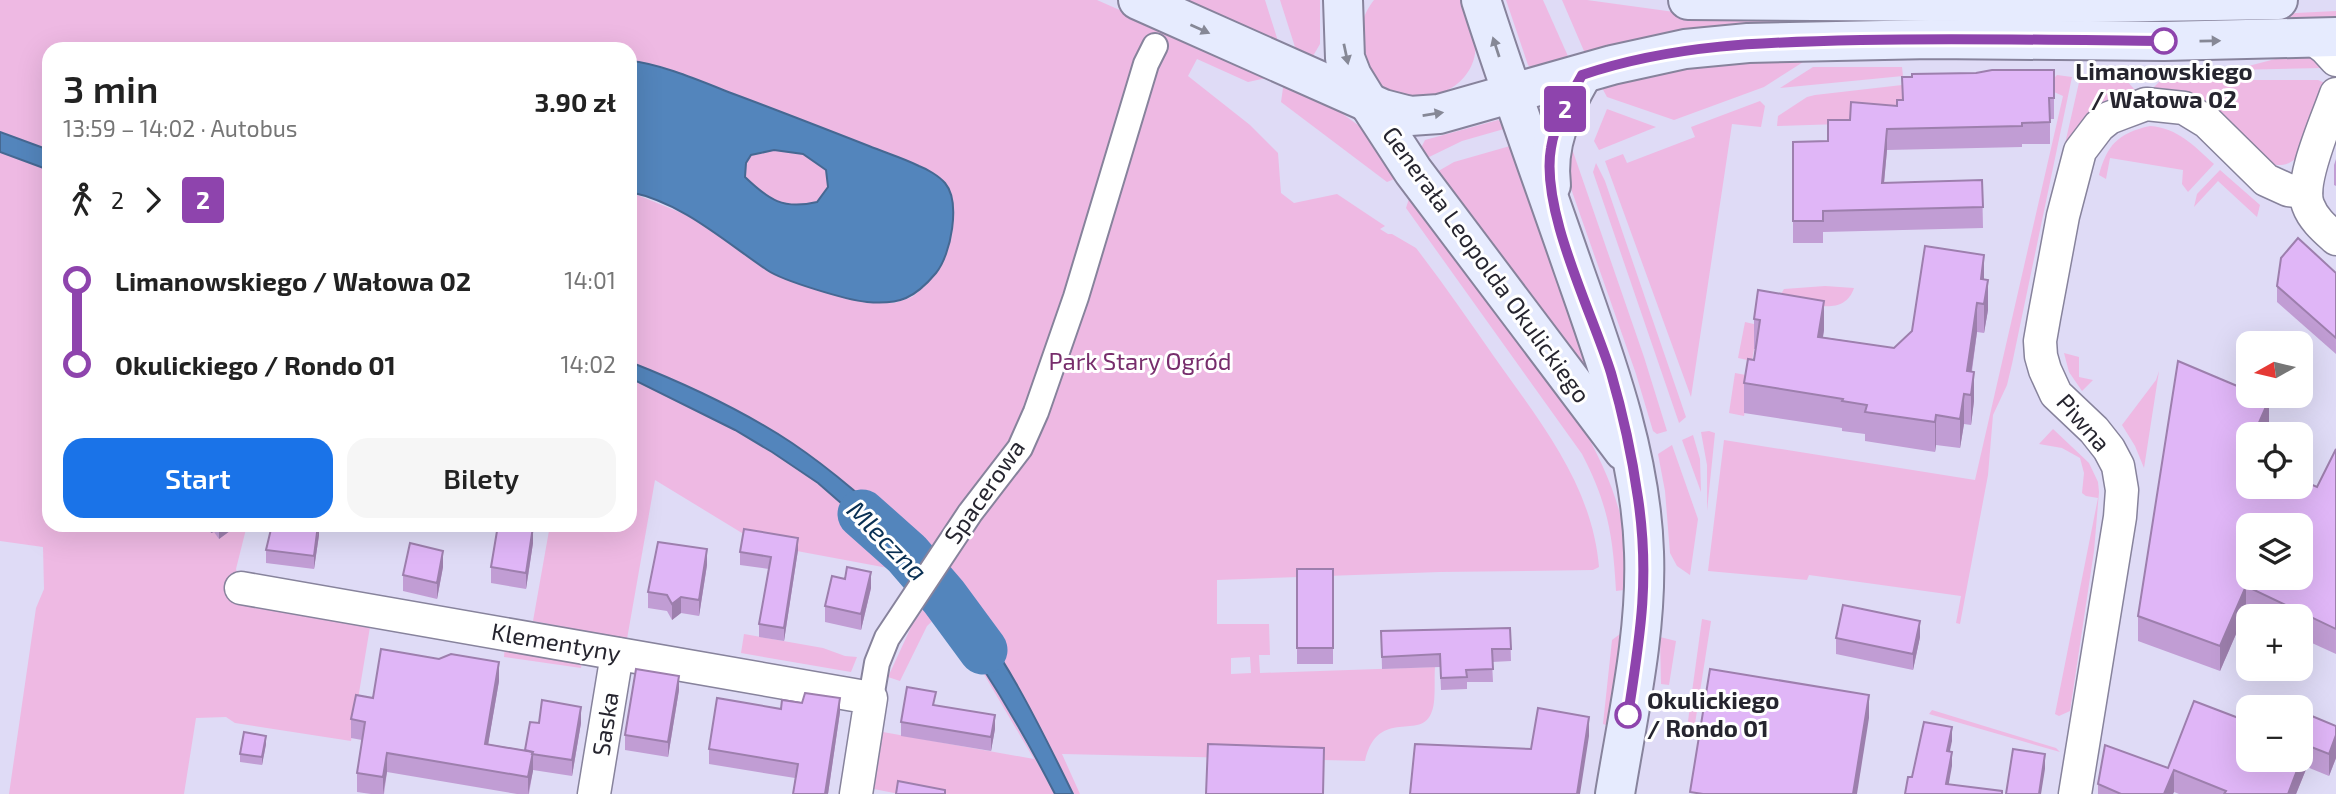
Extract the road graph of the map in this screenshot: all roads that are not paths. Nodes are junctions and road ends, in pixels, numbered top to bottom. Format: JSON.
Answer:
{"nodes":[{"id":1,"x":1138,"y":0,"type":"edge"},
{"id":2,"x":1343,"y":0,"type":"edge"},
{"id":3,"x":1481,"y":0,"type":"edge"},
{"id":4,"x":1688,"y":0,"type":"edge"},
{"id":5,"x":2278,"y":0,"type":"edge"},
{"id":6,"x":1155,"y":46,"type":"dead end"},
{"id":7,"x":2328,"y":46,"type":"edge"},
{"id":8,"x":1582,"y":75,"type":"junction"},
{"id":9,"x":1512,"y":94,"type":"junction"},
{"id":10,"x":2336,"y":94,"type":"edge"},
{"id":11,"x":1368,"y":102,"type":"junction"},
{"id":12,"x":2306,"y":195,"type":"junction"},
{"id":13,"x":1560,"y":229,"type":"junction"},
{"id":14,"x":2336,"y":239,"type":"edge"},
{"id":15,"x":1632,"y":461,"type":"junction"},
{"id":16,"x":241,"y":588,"type":"dead end"},
{"id":17,"x":617,"y":654,"type":"junction"},
{"id":18,"x":871,"y":698,"type":"junction"},
{"id":19,"x":594,"y":794,"type":"edge"},
{"id":20,"x":856,"y":794,"type":"edge"},
{"id":21,"x":1615,"y":794,"type":"edge"},
{"id":22,"x":2075,"y":794,"type":"edge"}],
"edges":[{"from":1,"to":11,"type":"main road","one_way":true},
{"from":2,"to":11,"type":"main road","name":"Generała Leopolda Okulickiego","one_way":true},
{"from":9,"to":3,"type":"main road","name":"Generała Leopolda Okulickiego","one_way":true},
{"from":4,"to":5,"type":"main road"},
{"from":6,"to":18,"type":"street","name":"Spacerowa"},
{"from":8,"to":7,"type":"main road","one_way":true},
{"from":8,"to":9,"type":"main road"},
{"from":8,"to":13,"type":"main road"},
{"from":11,"to":9,"type":"main road","one_way":true},
{"from":9,"to":13,"type":"main road","name":"Generała Leopolda Okulickiego"},
{"from":10,"to":12,"type":"street"},
{"from":11,"to":15,"type":"main road","name":"Generała Leopolda Okulickiego"},
{"from":12,"to":14,"type":"street"},
{"from":12,"to":22,"type":"street","name":"Piwna"},
{"from":13,"to":15,"type":"main road","name":"Generała Leopolda Okulickiego"},
{"from":15,"to":21,"type":"main road","name":"Generała Leopolda Okulickiego"},
{"from":16,"to":17,"type":"street","name":"Klementyny"},
{"from":17,"to":18,"type":"street","name":"Klementyny"},
{"from":17,"to":19,"type":"street","name":"Saska"},
{"from":18,"to":20,"type":"street"}]}
